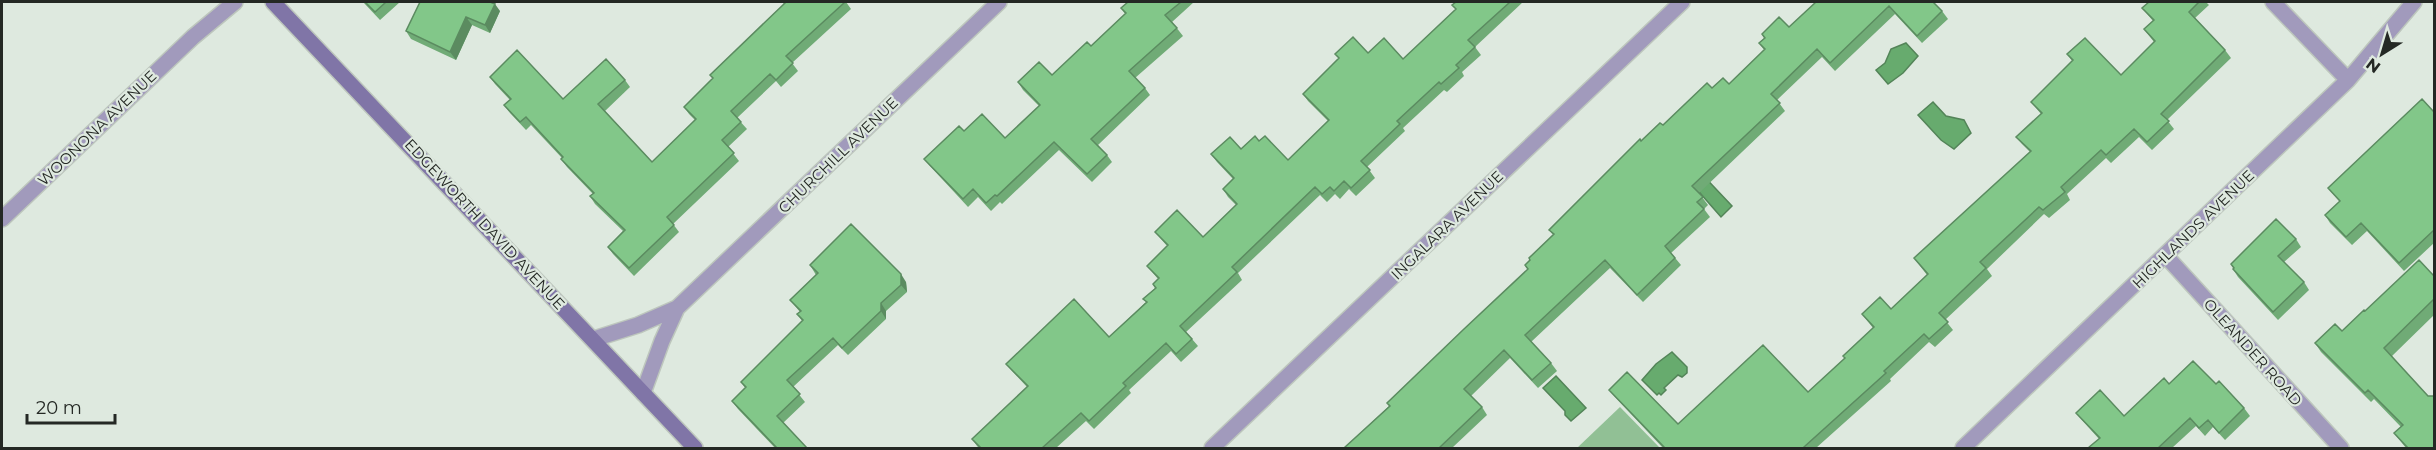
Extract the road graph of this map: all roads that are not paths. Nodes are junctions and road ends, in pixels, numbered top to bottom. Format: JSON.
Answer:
{"nodes":[{"id":1,"x":235,"y":2,"type":"edge"},
{"id":2,"x":273,"y":2,"type":"edge"},
{"id":3,"x":999,"y":2,"type":"edge"},
{"id":4,"x":1682,"y":2,"type":"edge"},
{"id":5,"x":2273,"y":2,"type":"edge"},
{"id":6,"x":2414,"y":2,"type":"edge"},
{"id":7,"x":2348,"y":80,"type":"junction"},
{"id":8,"x":2,"y":219,"type":"edge"},
{"id":9,"x":2165,"y":255,"type":"junction"},
{"id":10,"x":677,"y":308,"type":"junction"},
{"id":11,"x":594,"y":339,"type":"junction"},
{"id":12,"x":643,"y":393,"type":"junction"},
{"id":13,"x":695,"y":448,"type":"edge"},
{"id":14,"x":1212,"y":448,"type":"edge"},
{"id":15,"x":1962,"y":448,"type":"edge"},
{"id":16,"x":2340,"y":448,"type":"edge"}],
"edges":[{"from":1,"to":8,"type":"street","name":"WOONONA AVENUE"},
{"from":2,"to":11,"type":"main road","name":"EDGEWORTH DAVID AVENUE"},
{"from":3,"to":10,"type":"street","name":"CHURCHILL AVENUE"},
{"from":4,"to":14,"type":"street","name":"INGALARA AVENUE"},
{"from":5,"to":7,"type":"street"},
{"from":6,"to":7,"type":"street","name":"HIGHLANDS AVENUE"},
{"from":7,"to":9,"type":"street","name":"HIGHLANDS AVENUE"},
{"from":9,"to":15,"type":"street","name":"HIGHLANDS AVENUE"},
{"from":9,"to":16,"type":"street","name":"OLEANDER ROAD"},
{"from":10,"to":11,"type":"street","name":"CHURCHILL AVENUE"},
{"from":10,"to":12,"type":"street","name":"CHURCHILL AVENUE"},
{"from":11,"to":12,"type":"main road","name":"EDGEWORTH DAVID AVENUE"},
{"from":12,"to":13,"type":"main road","name":"EDGEWORTH DAVID AVENUE"}]}
